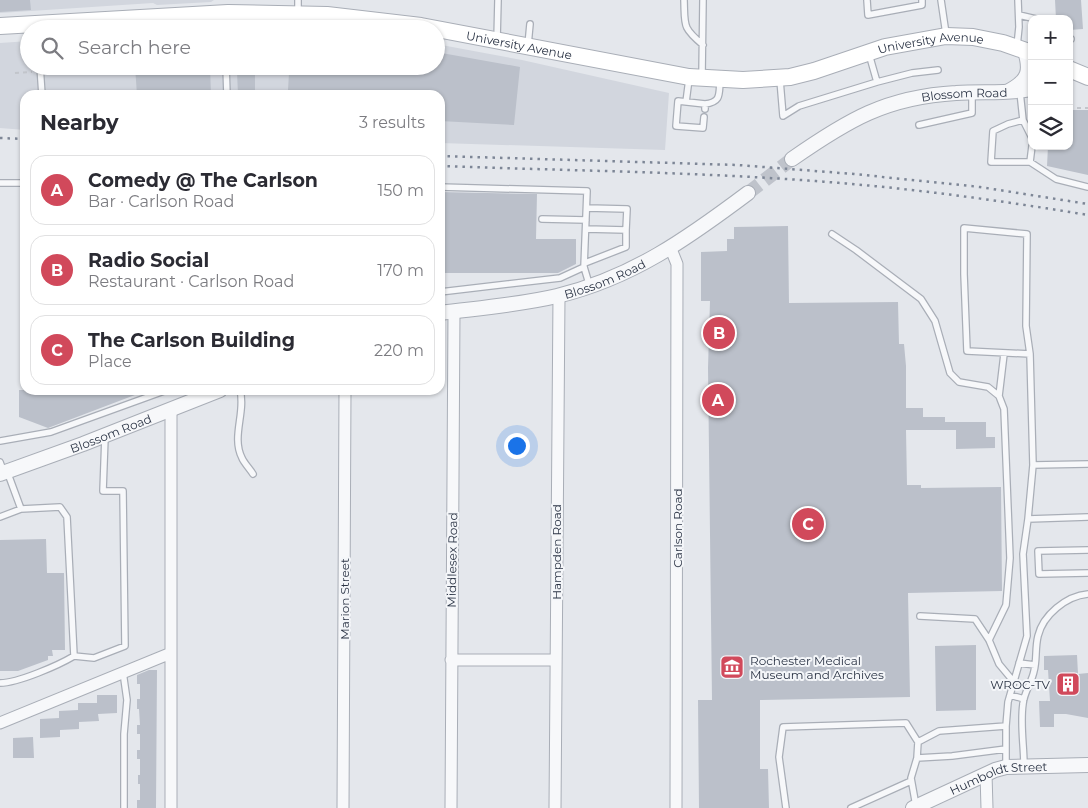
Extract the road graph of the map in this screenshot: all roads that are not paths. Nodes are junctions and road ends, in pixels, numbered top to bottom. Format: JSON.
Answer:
{"nodes":[{"id":1,"x":498,"y":0,"type":"edge"},
{"id":2,"x":684,"y":0,"type":"edge"},
{"id":3,"x":703,"y":0,"type":"edge"},
{"id":4,"x":866,"y":0,"type":"edge"},
{"id":5,"x":922,"y":0,"type":"edge"},
{"id":6,"x":942,"y":0,"type":"edge"},
{"id":7,"x":1018,"y":0,"type":"edge"},
{"id":8,"x":298,"y":7,"type":"edge"},
{"id":9,"x":226,"y":14,"type":"edge"},
{"id":10,"x":1019,"y":15,"type":"junction"},
{"id":11,"x":1028,"y":17,"type":"edge"},
{"id":12,"x":132,"y":20,"type":"edge"},
{"id":13,"x":372,"y":20,"type":"edge"},
{"id":14,"x":530,"y":24,"type":"dead end"},
{"id":15,"x":0,"y":26,"type":"edge"},
{"id":16,"x":20,"y":26,"type":"edge"},
{"id":17,"x":445,"y":30,"type":"edge"},
{"id":18,"x":946,"y":36,"type":"junction"},
{"id":19,"x":497,"y":40,"type":"junction"},
{"id":20,"x":528,"y":45,"type":"junction"},
{"id":21,"x":703,"y":45,"type":"junction"},
{"id":22,"x":1024,"y":51,"type":"edge"},
{"id":23,"x":869,"y":52,"type":"junction"},
{"id":24,"x":938,"y":70,"type":"dead end"},
{"id":25,"x":1073,"y":71,"type":"edge"},
{"id":26,"x":40,"y":75,"type":"edge"},
{"id":27,"x":226,"y":75,"type":"edge"},
{"id":28,"x":696,"y":77,"type":"junction"},
{"id":29,"x":1088,"y":77,"type":"edge"},
{"id":30,"x":780,"y":78,"type":"junction"},
{"id":31,"x":721,"y":79,"type":"junction"},
{"id":32,"x":877,"y":82,"type":"junction"},
{"id":33,"x":1020,"y":89,"type":"edge"},
{"id":34,"x":42,"y":90,"type":"edge"},
{"id":35,"x":227,"y":90,"type":"edge"},
{"id":36,"x":972,"y":92,"type":"junction"},
{"id":37,"x":686,"y":102,"type":"junction"},
{"id":38,"x":704,"y":117,"type":"dead end"},
{"id":39,"x":1023,"y":120,"type":"junction"},
{"id":40,"x":919,"y":125,"type":"dead end"},
{"id":41,"x":1028,"y":130,"type":"edge"},
{"id":42,"x":1033,"y":150,"type":"edge"},
{"id":43,"x":792,"y":159,"type":"tunnel mouth"},
{"id":44,"x":1030,"y":162,"type":"junction"},
{"id":45,"x":0,"y":183,"type":"edge"},
{"id":46,"x":20,"y":183,"type":"edge"},
{"id":47,"x":445,"y":187,"type":"edge"},
{"id":48,"x":1088,"y":187,"type":"edge"},
{"id":49,"x":748,"y":193,"type":"tunnel mouth"},
{"id":50,"x":587,"y":208,"type":"junction"},
{"id":51,"x":542,"y":219,"type":"dead end"},
{"id":52,"x":586,"y":220,"type":"junction"},
{"id":53,"x":586,"y":229,"type":"junction"},
{"id":54,"x":626,"y":230,"type":"junction"},
{"id":55,"x":832,"y":234,"type":"dead end"},
{"id":56,"x":671,"y":249,"type":"junction"},
{"id":57,"x":585,"y":265,"type":"junction"},
{"id":58,"x":590,"y":286,"type":"junction"},
{"id":59,"x":445,"y":291,"type":"edge"},
{"id":60,"x":558,"y":296,"type":"junction"},
{"id":61,"x":454,"y":311,"type":"junction"},
{"id":62,"x":445,"y":313,"type":"edge"},
{"id":63,"x":1004,"y":354,"type":"junction"},
{"id":64,"x":1030,"y":354,"type":"junction"},
{"id":65,"x":153,"y":395,"type":"edge"},
{"id":66,"x":207,"y":395,"type":"edge"},
{"id":67,"x":241,"y":395,"type":"edge"},
{"id":68,"x":345,"y":395,"type":"edge"},
{"id":69,"x":1000,"y":396,"type":"junction"},
{"id":70,"x":171,"y":409,"type":"junction"},
{"id":71,"x":105,"y":435,"type":"junction"},
{"id":72,"x":0,"y":441,"type":"edge"},
{"id":73,"x":1088,"y":464,"type":"edge"},
{"id":74,"x":1033,"y":465,"type":"junction"},
{"id":75,"x":3,"y":470,"type":"edge"},
{"id":76,"x":253,"y":474,"type":"dead end"},
{"id":77,"x":21,"y":509,"type":"junction"},
{"id":78,"x":0,"y":517,"type":"edge"},
{"id":79,"x":1088,"y":517,"type":"edge"},
{"id":80,"x":1028,"y":519,"type":"junction"},
{"id":81,"x":1088,"y":550,"type":"edge"},
{"id":82,"x":1088,"y":572,"type":"edge"},
{"id":83,"x":1088,"y":594,"type":"edge"},
{"id":84,"x":920,"y":616,"type":"dead end"},
{"id":85,"x":989,"y":640,"type":"junction"},
{"id":86,"x":171,"y":653,"type":"junction"},
{"id":87,"x":74,"y":656,"type":"junction"},
{"id":88,"x":451,"y":660,"type":"junction"},
{"id":89,"x":556,"y":660,"type":"junction"},
{"id":90,"x":1020,"y":663,"type":"junction"},
{"id":91,"x":1035,"y":665,"type":"junction"},
{"id":92,"x":124,"y":672,"type":"junction"},
{"id":93,"x":1014,"y":682,"type":"junction"},
{"id":94,"x":0,"y":683,"type":"edge"},
{"id":95,"x":1010,"y":695,"type":"junction"},
{"id":96,"x":1024,"y":699,"type":"junction"},
{"id":97,"x":0,"y":723,"type":"edge"},
{"id":98,"x":1006,"y":726,"type":"junction"},
{"id":99,"x":918,"y":742,"type":"junction"},
{"id":100,"x":1006,"y":749,"type":"junction"},
{"id":101,"x":918,"y":758,"type":"junction"},
{"id":102,"x":1088,"y":765,"type":"edge"},
{"id":103,"x":1024,"y":766,"type":"junction"},
{"id":104,"x":1006,"y":767,"type":"junction"},
{"id":105,"x":986,"y":774,"type":"junction"},
{"id":106,"x":911,"y":781,"type":"junction"},
{"id":107,"x":914,"y":807,"type":"edge"},
{"id":108,"x":124,"y":808,"type":"edge"},
{"id":109,"x":171,"y":808,"type":"edge"},
{"id":110,"x":343,"y":808,"type":"edge"},
{"id":111,"x":451,"y":808,"type":"edge"},
{"id":112,"x":555,"y":808,"type":"edge"},
{"id":113,"x":676,"y":808,"type":"edge"},
{"id":114,"x":786,"y":808,"type":"edge"},
{"id":115,"x":851,"y":808,"type":"edge"},
{"id":116,"x":987,"y":808,"type":"edge"}],
"edges":[{"from":1,"to":19,"type":"lane"},
{"from":2,"to":21,"type":"lane"},
{"from":3,"to":21,"type":"lane"},
{"from":4,"to":5,"type":"lane"},
{"from":6,"to":18,"type":"lane"},
{"from":7,"to":10,"type":"lane"},
{"from":8,"to":9,"type":"main road","name":"University Avenue"},
{"from":8,"to":13,"type":"main road","name":"University Avenue"},
{"from":9,"to":12,"type":"main road","name":"University Avenue"},
{"from":10,"to":11,"type":"lane"},
{"from":10,"to":22,"type":"lane"},
{"from":14,"to":20,"type":"lane"},
{"from":15,"to":16,"type":"main road","name":"University Avenue"},
{"from":17,"to":19,"type":"main road","name":"University Avenue"},
{"from":18,"to":22,"type":"main road","name":"University Avenue"},
{"from":18,"to":23,"type":"main road","name":"University Avenue"},
{"from":19,"to":20,"type":"main road","name":"University Avenue"},
{"from":20,"to":28,"type":"main road","name":"University Avenue"},
{"from":21,"to":28,"type":"lane"},
{"from":22,"to":33,"type":"street"},
{"from":23,"to":30,"type":"main road","name":"University Avenue"},
{"from":23,"to":32,"type":"lane"},
{"from":24,"to":32,"type":"lane"},
{"from":25,"to":29,"type":"main road"},
{"from":26,"to":34,"type":"lane"},
{"from":27,"to":35,"type":"lane"},
{"from":28,"to":31,"type":"main road","name":"University Avenue"},
{"from":28,"to":37,"type":"lane"},
{"from":30,"to":31,"type":"main road","name":"University Avenue"},
{"from":30,"to":32,"type":"lane"},
{"from":31,"to":37,"type":"lane"},
{"from":33,"to":36,"type":"street","name":"Blossom Road"},
{"from":33,"to":39,"type":"lane"},
{"from":36,"to":40,"type":"lane"},
{"from":36,"to":43,"type":"street","name":"Blossom Road"},
{"from":37,"to":38,"type":"lane"},
{"from":39,"to":41,"type":"lane"},
{"from":39,"to":44,"type":"lane"},
{"from":42,"to":44,"type":"lane"},
{"from":44,"to":48,"type":"lane"},
{"from":45,"to":46,"type":"lane"},
{"from":47,"to":50,"type":"lane"},
{"from":49,"to":56,"type":"street","name":"Blossom Road"},
{"from":50,"to":52,"type":"lane"},
{"from":50,"to":54,"type":"lane"},
{"from":51,"to":52,"type":"lane"},
{"from":52,"to":53,"type":"lane"},
{"from":53,"to":54,"type":"lane"},
{"from":53,"to":57,"type":"lane"},
{"from":54,"to":57,"type":"lane"},
{"from":55,"to":69,"type":"lane"},
{"from":56,"to":58,"type":"street","name":"Blossom Road"},
{"from":56,"to":113,"type":"street","name":"Carlson Road"},
{"from":57,"to":58,"type":"lane"},
{"from":57,"to":59,"type":"lane"},
{"from":58,"to":60,"type":"street","name":"Blossom Road"},
{"from":60,"to":61,"type":"street","name":"Blossom Road"},
{"from":60,"to":89,"type":"street","name":"Hampden Road"},
{"from":61,"to":62,"type":"street","name":"Blossom Road"},
{"from":61,"to":88,"type":"street","name":"Middlesex Road"},
{"from":63,"to":64,"type":"lane"},
{"from":63,"to":64,"type":"lane"},
{"from":63,"to":69,"type":"lane"},
{"from":64,"to":74,"type":"lane"},
{"from":65,"to":72,"type":"lane"},
{"from":66,"to":70,"type":"street","name":"Blossom Road"},
{"from":67,"to":76,"type":"lane"},
{"from":68,"to":110,"type":"street","name":"Marion Street"},
{"from":69,"to":85,"type":"lane"},
{"from":70,"to":71,"type":"street","name":"Blossom Road"},
{"from":70,"to":86,"type":"street"},
{"from":71,"to":75,"type":"street","name":"Blossom Road"},
{"from":71,"to":87,"type":"lane"},
{"from":73,"to":74,"type":"lane"},
{"from":74,"to":80,"type":"lane"},
{"from":75,"to":77,"type":"lane"},
{"from":77,"to":78,"type":"lane"},
{"from":77,"to":87,"type":"lane"},
{"from":79,"to":80,"type":"lane"},
{"from":80,"to":90,"type":"lane"},
{"from":81,"to":82,"type":"lane"},
{"from":83,"to":91,"type":"lane"},
{"from":84,"to":85,"type":"lane"},
{"from":85,"to":93,"type":"lane"},
{"from":86,"to":92,"type":"street"},
{"from":86,"to":109,"type":"street"},
{"from":87,"to":94,"type":"lane"},
{"from":88,"to":89,"type":"street"},
{"from":88,"to":111,"type":"street","name":"Middlesex Road"},
{"from":89,"to":112,"type":"street","name":"Hampden Road"},
{"from":90,"to":91,"type":"lane"},
{"from":90,"to":93,"type":"lane"},
{"from":91,"to":96,"type":"lane"},
{"from":92,"to":97,"type":"street"},
{"from":92,"to":108,"type":"lane"},
{"from":93,"to":95,"type":"lane"},
{"from":95,"to":96,"type":"lane"},
{"from":95,"to":98,"type":"lane"},
{"from":96,"to":103,"type":"lane"},
{"from":98,"to":99,"type":"lane"},
{"from":98,"to":100,"type":"lane"},
{"from":99,"to":101,"type":"lane"},
{"from":99,"to":114,"type":"lane"},
{"from":100,"to":101,"type":"lane"},
{"from":100,"to":104,"type":"lane"},
{"from":101,"to":106,"type":"lane"},
{"from":102,"to":103,"type":"street","name":"Humboldt Street"},
{"from":103,"to":104,"type":"street","name":"Humboldt Street"},
{"from":104,"to":105,"type":"street","name":"Humboldt Street"},
{"from":105,"to":107,"type":"street","name":"Humboldt Street"},
{"from":105,"to":116,"type":"street"},
{"from":106,"to":107,"type":"lane"},
{"from":106,"to":115,"type":"lane"}]}
